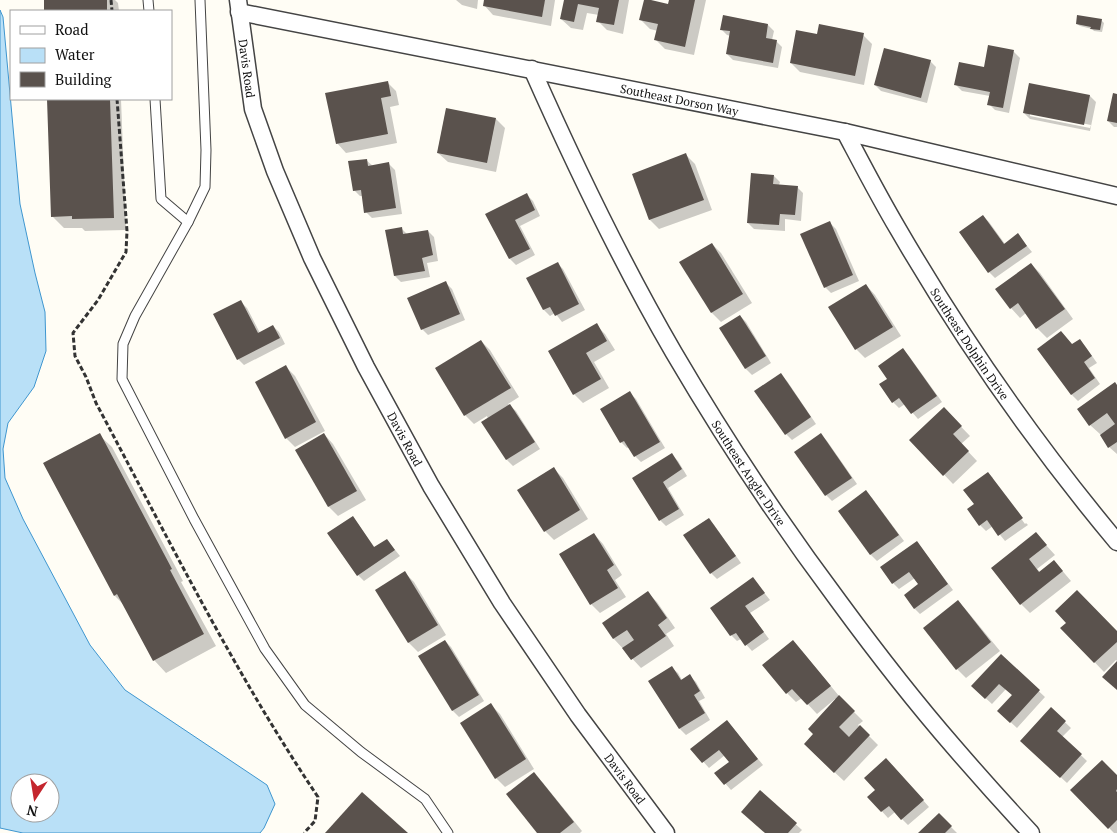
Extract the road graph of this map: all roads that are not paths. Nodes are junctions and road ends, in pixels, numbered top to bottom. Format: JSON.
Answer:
{"nodes":[{"id":1,"x":200,"y":0,"type":"edge"},
{"id":2,"x":239,"y":6,"type":"edge"},
{"id":3,"x":532,"y":69,"type":"junction"},
{"id":4,"x":155,"y":100,"type":"edge"},
{"id":5,"x":845,"y":132,"type":"junction"},
{"id":6,"x":1117,"y":196,"type":"edge"},
{"id":7,"x":188,"y":222,"type":"junction"},
{"id":8,"x":1117,"y":542,"type":"edge"},
{"id":9,"x":448,"y":833,"type":"edge"},
{"id":10,"x":666,"y":833,"type":"edge"},
{"id":11,"x":1031,"y":833,"type":"edge"}],
"edges":[{"from":1,"to":7,"type":"lane"},
{"from":2,"to":3,"type":"street","name":"Southeast Dorson Way"},
{"from":2,"to":10,"type":"street","name":"Davis Road"},
{"from":3,"to":5,"type":"street","name":"Southeast Dorson Way"},
{"from":3,"to":11,"type":"street","name":"Southeast Angler Drive"},
{"from":4,"to":7,"type":"lane"},
{"from":5,"to":6,"type":"street","name":"Southeast Dorson Way"},
{"from":5,"to":8,"type":"street","name":"Southeast Dolphin Drive"},
{"from":7,"to":9,"type":"lane"}]}
